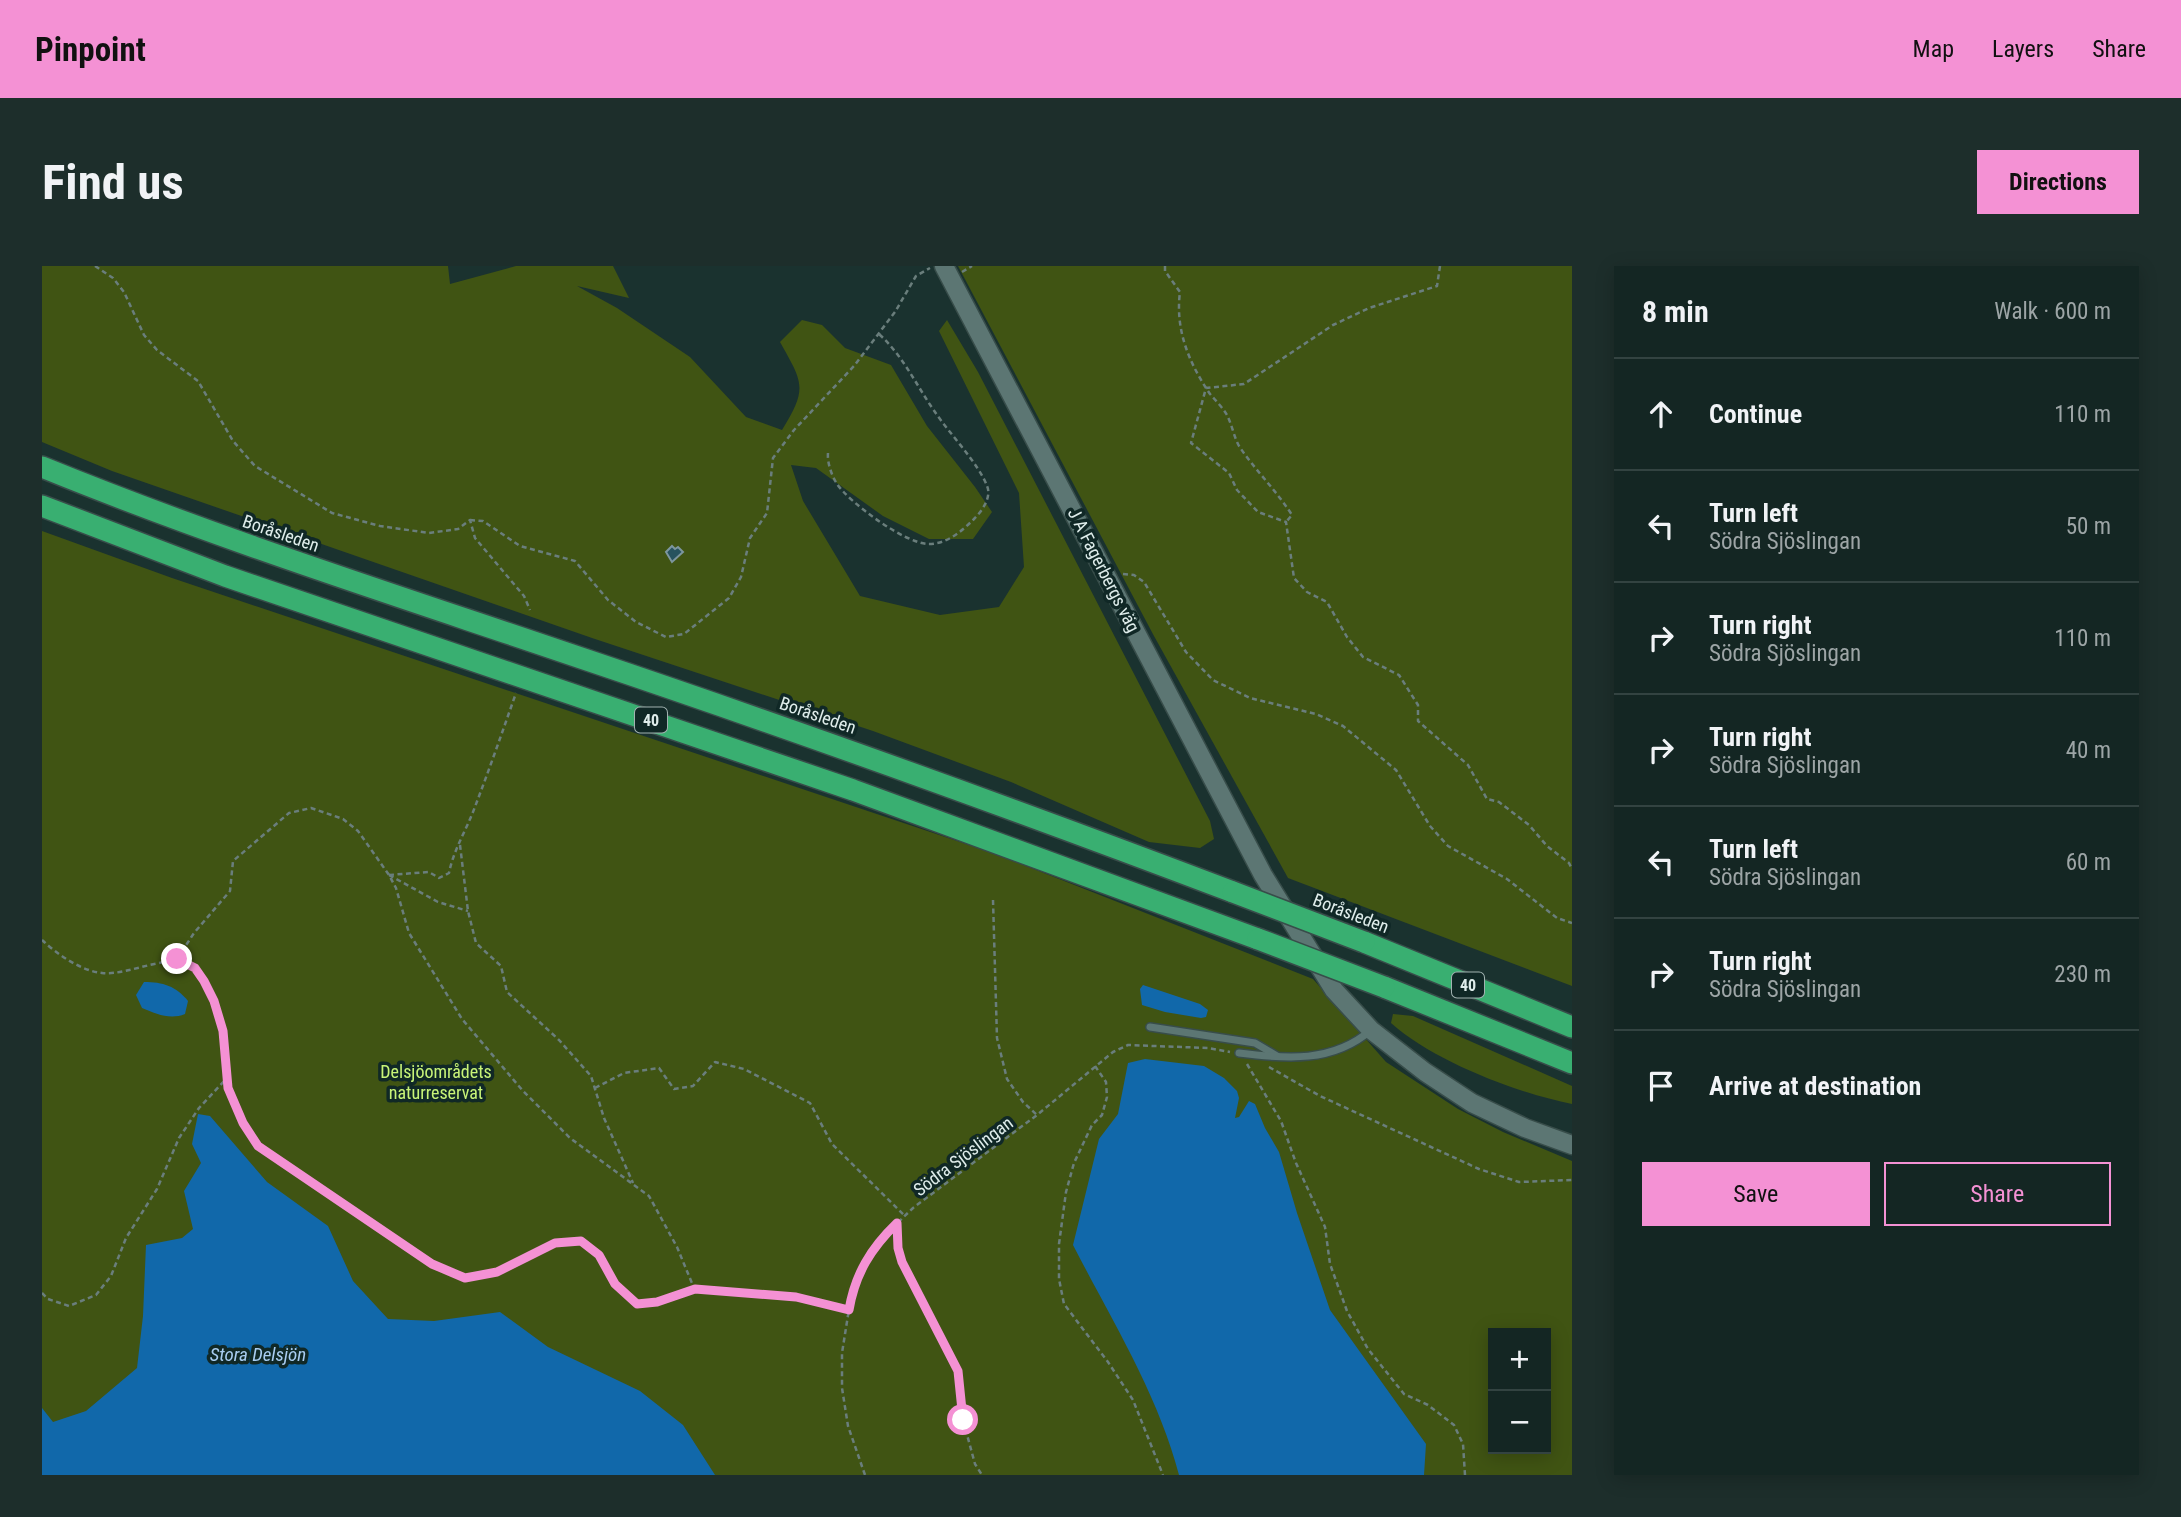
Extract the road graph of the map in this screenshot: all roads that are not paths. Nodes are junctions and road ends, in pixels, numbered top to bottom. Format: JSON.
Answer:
{"nodes":[{"id":1,"x":943,"y":266,"type":"edge"},
{"id":2,"x":42,"y":467,"type":"edge"},
{"id":3,"x":42,"y":506,"type":"edge"},
{"id":4,"x":1150,"y":1027,"type":"dead end"},
{"id":5,"x":1572,"y":1027,"type":"edge"},
{"id":6,"x":1371,"y":1030,"type":"junction"},
{"id":7,"x":1239,"y":1054,"type":"road end"},
{"id":8,"x":1280,"y":1059,"type":"junction"},
{"id":9,"x":1572,"y":1063,"type":"edge"},
{"id":10,"x":1572,"y":1145,"type":"edge"}],
"edges":[{"from":1,"to":6,"type":"street","name":"J A Fagerbergs väg"},
{"from":2,"to":5,"type":"highway","name":"Boråsleden","number":"40","bridge":true},
{"from":3,"to":9,"type":"highway","number":"40","bridge":true},
{"from":4,"to":8,"type":"lane"},
{"from":6,"to":8,"type":"lane"},
{"from":6,"to":10,"type":"street"},
{"from":7,"to":8,"type":"lane"}]}
